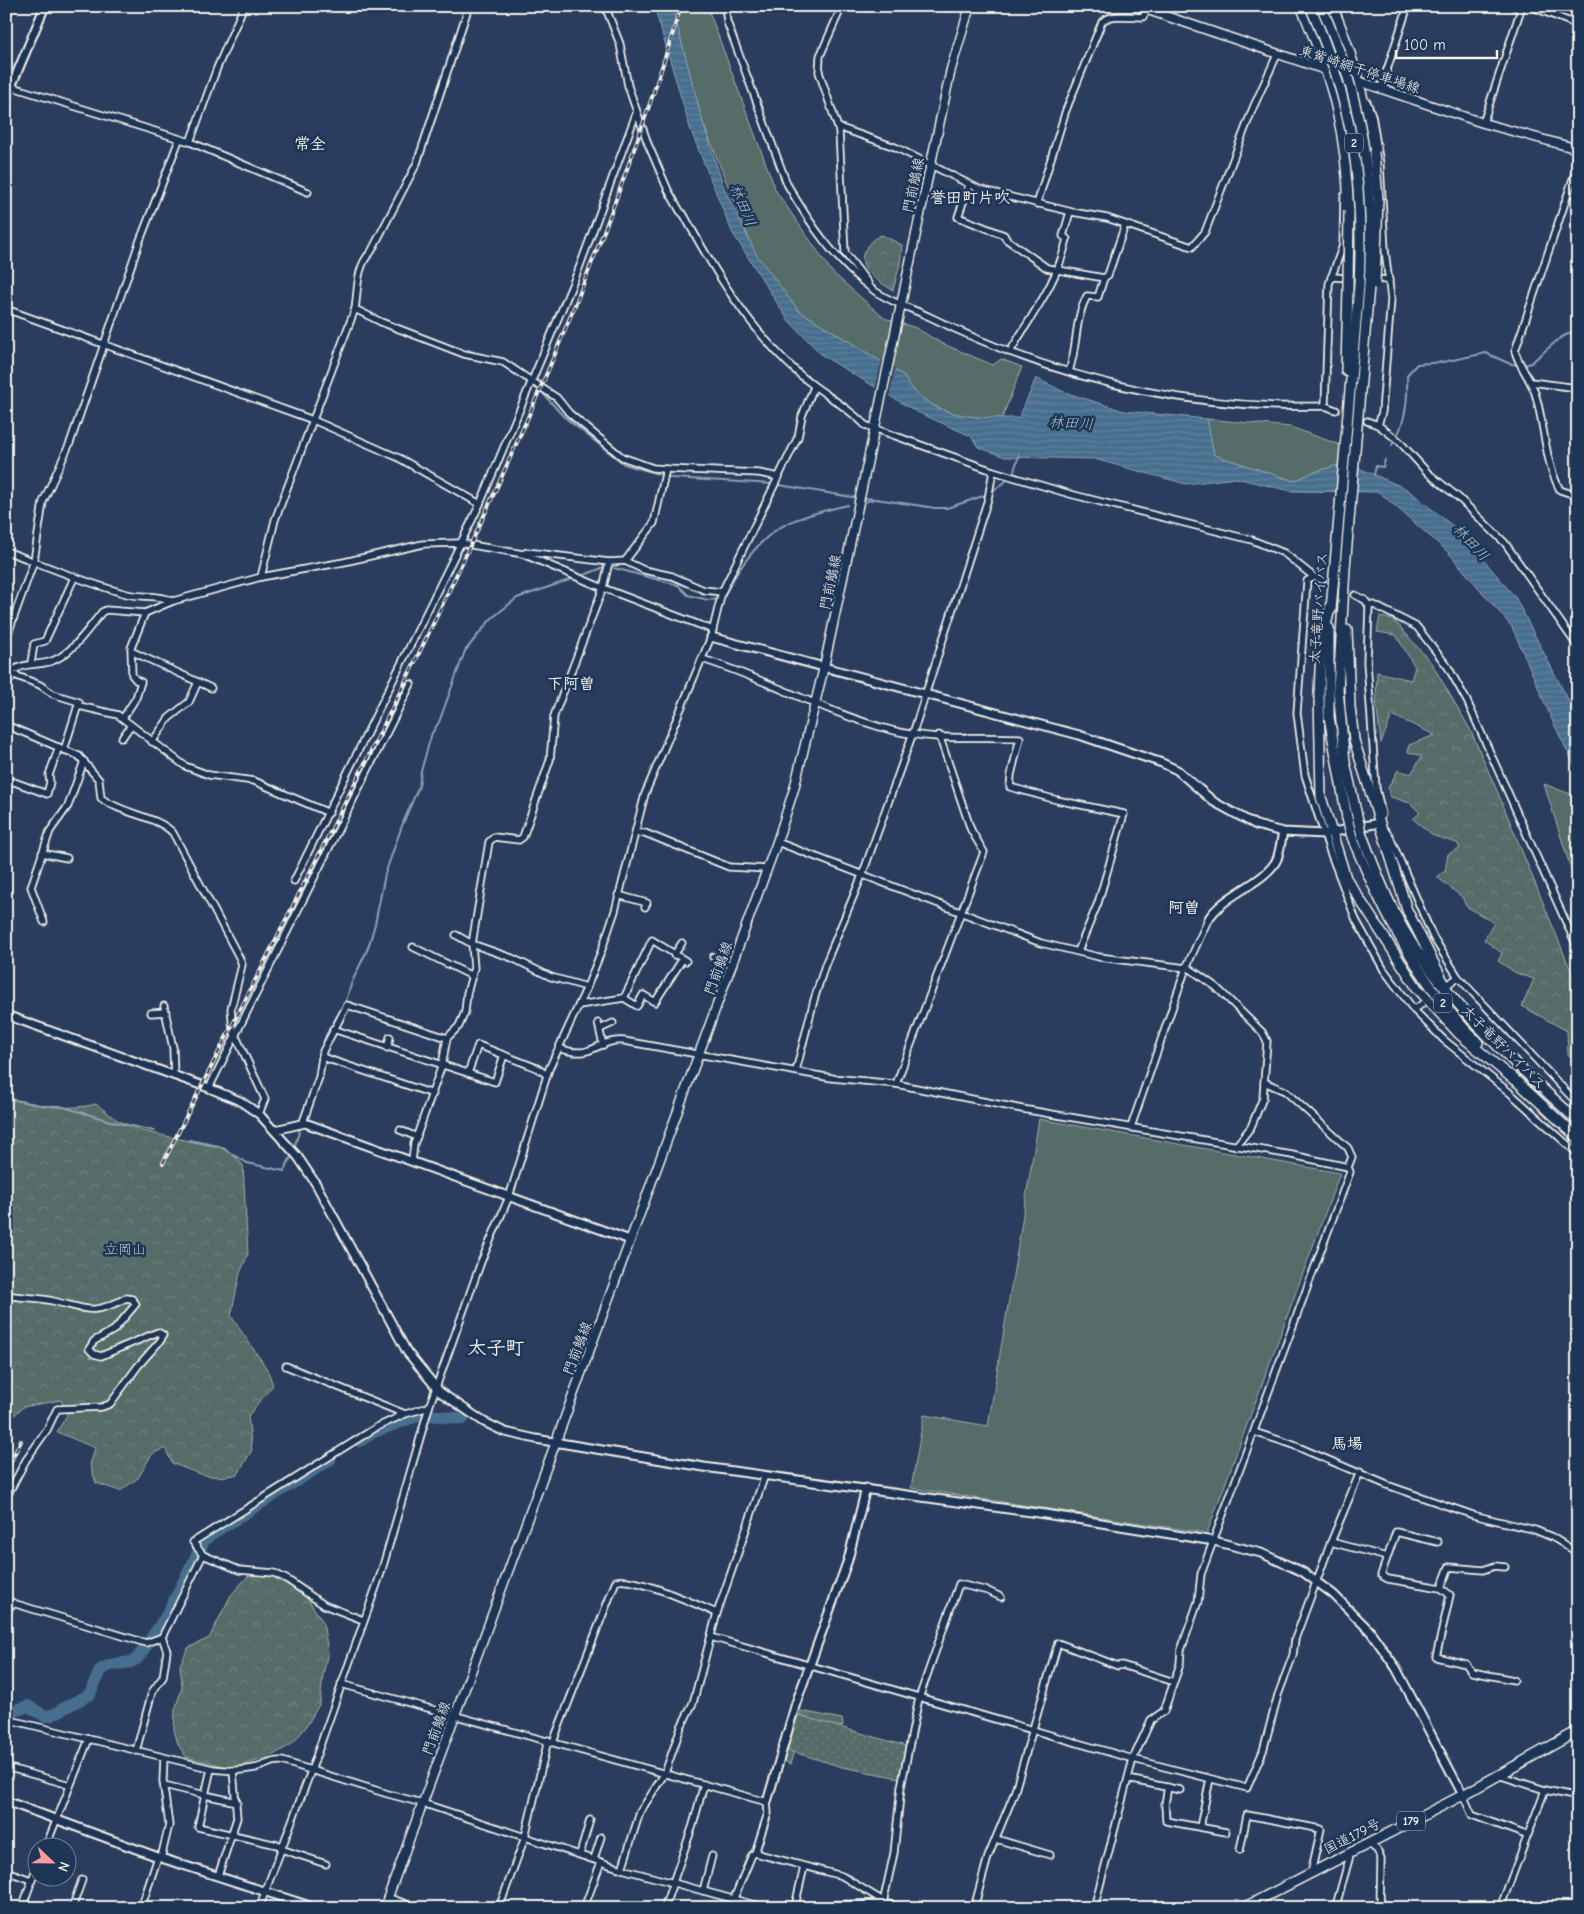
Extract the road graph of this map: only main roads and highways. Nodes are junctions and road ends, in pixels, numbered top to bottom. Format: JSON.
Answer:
{"nodes":[{"id":1,"x":970,"y":6,"type":"edge"},
{"id":2,"x":1136,"y":6,"type":"edge"},
{"id":3,"x":1302,"y":6,"type":"edge"},
{"id":4,"x":1310,"y":6,"type":"edge"},
{"id":5,"x":1321,"y":6,"type":"edge"},
{"id":6,"x":1332,"y":6,"type":"edge"},
{"id":7,"x":1327,"y":71,"type":"junction"},
{"id":8,"x":1358,"y":81,"type":"junction"},
{"id":9,"x":1578,"y":149,"type":"edge"},
{"id":10,"x":1372,"y":286,"type":"junction"},
{"id":11,"x":1348,"y":414,"type":"junction"},
{"id":12,"x":1345,"y":568,"type":"junction"},
{"id":13,"x":1331,"y":604,"type":"junction"},
{"id":14,"x":1449,"y":986,"type":"junction"},
{"id":15,"x":1512,"y":1086,"type":"junction"},
{"id":16,"x":1578,"y":1121,"type":"edge"},
{"id":17,"x":1578,"y":1138,"type":"edge"},
{"id":18,"x":1578,"y":1731,"type":"edge"},
{"id":19,"x":384,"y":1908,"type":"edge"},
{"id":20,"x":1243,"y":1908,"type":"edge"}],
"edges":[{"from":1,"to":19,"type":"main road","name":"門前鵤線"},
{"from":2,"to":7,"type":"main road","name":"東觜崎網干停車場線"},
{"from":3,"to":7,"type":"highway"},
{"from":4,"to":11,"type":"highway","name":"太子竜野バイパス","number":"2","bridge":true},
{"from":5,"to":10,"type":"highway","number":"2","bridge":true},
{"from":6,"to":8,"type":"highway"},
{"from":7,"to":8,"type":"main road","name":"東觜崎網干停車場線"},
{"from":7,"to":11,"type":"highway","bridge":true},
{"from":8,"to":9,"type":"main road","name":"東觜崎網干停車場線"},
{"from":8,"to":10,"type":"highway","bridge":true},
{"from":10,"to":12,"type":"highway","name":"太子竜野バイパス","number":"2"},
{"from":11,"to":13,"type":"highway","name":"太子竜野バイパス","number":"2"},
{"from":12,"to":14,"type":"highway"},
{"from":12,"to":14,"type":"highway","name":"太子竜野バイパス","number":"2","bridge":true},
{"from":13,"to":15,"type":"highway","name":"太子竜野バイパス","number":"2","bridge":true},
{"from":13,"to":15,"type":"highway"},
{"from":14,"to":16,"type":"highway","name":"太子竜野バイパス","number":"2"},
{"from":15,"to":17,"type":"highway","name":"太子竜野バイパス","number":"2"},
{"from":18,"to":20,"type":"highway","name":"国道179号","number":"179"}]}
